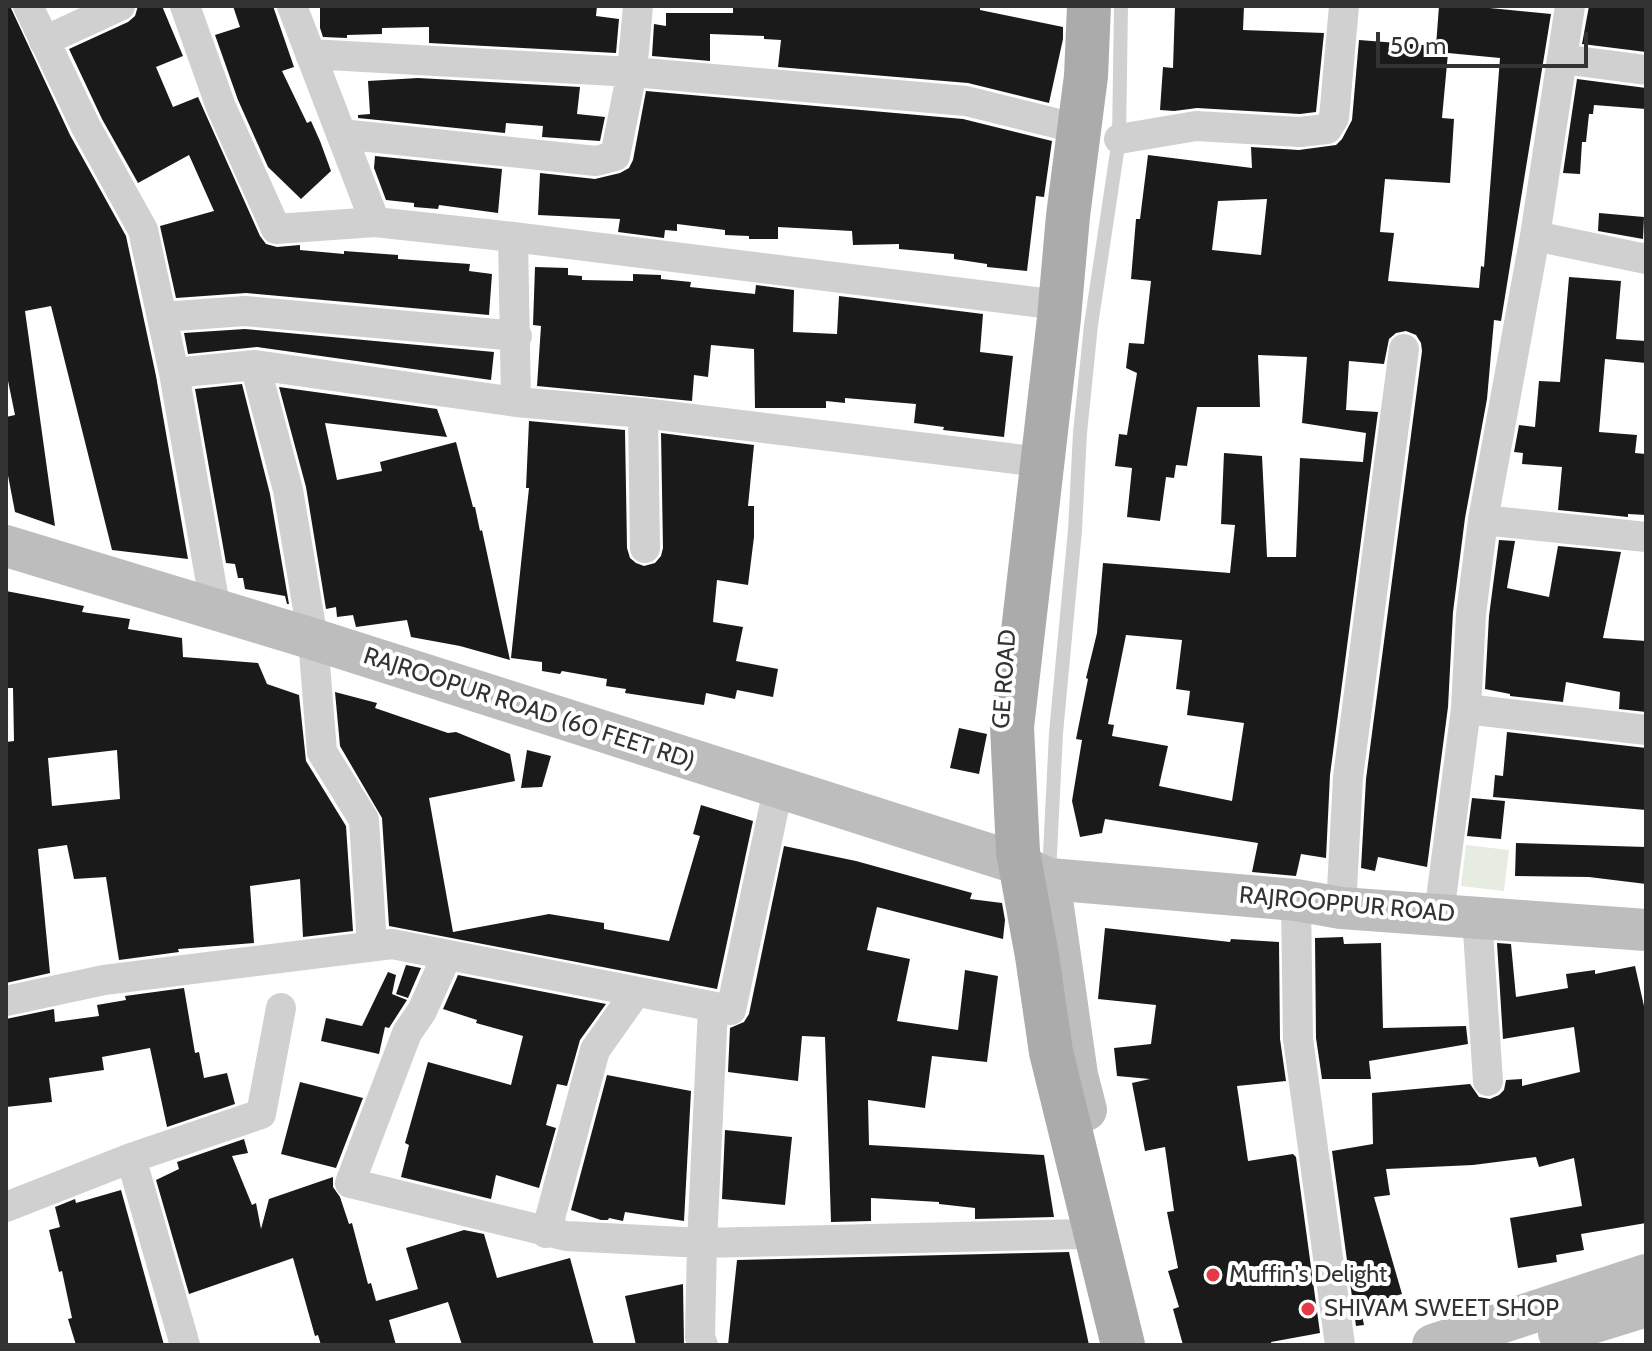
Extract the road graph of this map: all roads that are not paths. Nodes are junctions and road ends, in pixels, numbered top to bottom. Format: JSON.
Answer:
{"nodes":[{"id":1,"x":28,"y":6,"type":"edge"},
{"id":2,"x":120,"y":6,"type":"edge"},
{"id":3,"x":185,"y":6,"type":"edge"},
{"id":4,"x":292,"y":6,"type":"edge"},
{"id":5,"x":638,"y":6,"type":"edge"},
{"id":6,"x":1078,"y":6,"type":"edge"},
{"id":7,"x":1089,"y":6,"type":"edge"},
{"id":8,"x":1105,"y":6,"type":"edge"},
{"id":9,"x":1121,"y":6,"type":"edge"},
{"id":10,"x":1344,"y":6,"type":"edge"},
{"id":11,"x":1570,"y":6,"type":"edge"},
{"id":12,"x":44,"y":41,"type":"junction"},
{"id":13,"x":1072,"y":50,"type":"dead end"},
{"id":14,"x":310,"y":54,"type":"junction"},
{"id":15,"x":1562,"y":59,"type":"junction"},
{"id":16,"x":1646,"y":70,"type":"edge"},
{"id":17,"x":632,"y":72,"type":"junction"},
{"id":18,"x":1063,"y":125,"type":"dead end"},
{"id":19,"x":341,"y":134,"type":"junction"},
{"id":20,"x":1119,"y":139,"type":"junction"},
{"id":21,"x":375,"y":222,"type":"junction"},
{"id":22,"x":1535,"y":236,"type":"junction"},
{"id":23,"x":513,"y":237,"type":"junction"},
{"id":24,"x":1646,"y":259,"type":"edge"},
{"id":25,"x":1043,"y":304,"type":"dead end"},
{"id":26,"x":162,"y":317,"type":"junction"},
{"id":27,"x":517,"y":336,"type":"junction"},
{"id":28,"x":1404,"y":349,"type":"dead end"},
{"id":29,"x":255,"y":365,"type":"junction"},
{"id":30,"x":174,"y":373,"type":"junction"},
{"id":31,"x":516,"y":402,"type":"junction"},
{"id":32,"x":643,"y":413,"type":"junction"},
{"id":33,"x":1025,"y":459,"type":"dead end"},
{"id":34,"x":1483,"y":520,"type":"junction"},
{"id":35,"x":1646,"y":537,"type":"edge"},
{"id":36,"x":6,"y":546,"type":"edge"},
{"id":37,"x":645,"y":548,"type":"dead end"},
{"id":38,"x":1038,"y":572,"type":"junction"},
{"id":39,"x":216,"y":611,"type":"junction"},
{"id":40,"x":1007,"y":637,"type":"dead end"},
{"id":41,"x":313,"y":639,"type":"junction"},
{"id":42,"x":1466,"y":709,"type":"junction"},
{"id":43,"x":1646,"y":730,"type":"edge"},
{"id":44,"x":778,"y":789,"type":"junction"},
{"id":45,"x":1010,"y":861,"type":"junction"},
{"id":46,"x":1049,"y":879,"type":"junction"},
{"id":47,"x":1296,"y":900,"type":"junction"},
{"id":48,"x":1341,"y":908,"type":"junction"},
{"id":49,"x":1458,"y":916,"type":"junction"},
{"id":50,"x":1646,"y":930,"type":"edge"},
{"id":51,"x":372,"y":946,"type":"junction"},
{"id":52,"x":447,"y":955,"type":"junction"},
{"id":53,"x":636,"y":992,"type":"junction"},
{"id":54,"x":6,"y":1001,"type":"edge"},
{"id":55,"x":281,"y":1008,"type":"dead end"},
{"id":56,"x":713,"y":1008,"type":"junction"},
{"id":57,"x":1488,"y":1081,"type":"dead end"},
{"id":58,"x":131,"y":1158,"type":"junction"},
{"id":59,"x":6,"y":1207,"type":"edge"},
{"id":60,"x":546,"y":1233,"type":"junction"},
{"id":61,"x":1084,"y":1234,"type":"junction"},
{"id":62,"x":702,"y":1243,"type":"junction"},
{"id":63,"x":1646,"y":1275,"type":"edge"},
{"id":64,"x":1646,"y":1306,"type":"edge"},
{"id":65,"x":185,"y":1345,"type":"edge"},
{"id":66,"x":703,"y":1345,"type":"edge"},
{"id":67,"x":1108,"y":1345,"type":"edge"},
{"id":68,"x":1123,"y":1345,"type":"edge"},
{"id":69,"x":1130,"y":1345,"type":"edge"},
{"id":70,"x":1141,"y":1345,"type":"edge"},
{"id":71,"x":1340,"y":1345,"type":"edge"},
{"id":72,"x":1433,"y":1345,"type":"edge"},
{"id":73,"x":1522,"y":1345,"type":"edge"}],
"edges":[{"from":1,"to":12,"type":"street"},
{"from":2,"to":12,"type":"street"},
{"from":3,"to":21,"type":"street"},
{"from":4,"to":14,"type":"street"},
{"from":5,"to":17,"type":"street"},
{"from":6,"to":13,"type":"lane"},
{"from":7,"to":38,"type":"main road"},
{"from":8,"to":38,"type":"main road"},
{"from":9,"to":20,"type":"lane"},
{"from":10,"to":20,"type":"street"},
{"from":11,"to":15,"type":"street"},
{"from":12,"to":26,"type":"street"},
{"from":14,"to":17,"type":"street"},
{"from":14,"to":19,"type":"street"},
{"from":15,"to":16,"type":"street"},
{"from":15,"to":22,"type":"street"},
{"from":17,"to":18,"type":"street"},
{"from":17,"to":19,"type":"street"},
{"from":19,"to":21,"type":"street"},
{"from":20,"to":46,"type":"lane"},
{"from":21,"to":23,"type":"street"},
{"from":22,"to":24,"type":"street"},
{"from":22,"to":34,"type":"street"},
{"from":23,"to":25,"type":"street"},
{"from":23,"to":27,"type":"street"},
{"from":26,"to":27,"type":"street"},
{"from":26,"to":30,"type":"street"},
{"from":27,"to":31,"type":"street"},
{"from":28,"to":48,"type":"street"},
{"from":29,"to":30,"type":"street"},
{"from":29,"to":31,"type":"street"},
{"from":29,"to":41,"type":"street"},
{"from":30,"to":39,"type":"street"},
{"from":31,"to":32,"type":"street"},
{"from":32,"to":33,"type":"street"},
{"from":32,"to":37,"type":"street"},
{"from":34,"to":35,"type":"street"},
{"from":34,"to":42,"type":"street"},
{"from":36,"to":39,"type":"main road","name":"RAJROOPUR ROAD (60 FEET RD)"},
{"from":38,"to":68,"type":"main road"},
{"from":38,"to":69,"type":"main road"},
{"from":39,"to":41,"type":"main road","name":"RAJROOPUR ROAD (60 FEET RD)"},
{"from":40,"to":45,"type":"lane","name":"GE ROAD"},
{"from":41,"to":44,"type":"main road","name":"RAJROOPUR ROAD (60 FEET RD)"},
{"from":41,"to":51,"type":"street"},
{"from":42,"to":43,"type":"street"},
{"from":42,"to":49,"type":"street"},
{"from":44,"to":45,"type":"main road","name":"RAJROOPUR ROAD (60 FEET RD)"},
{"from":44,"to":56,"type":"street"},
{"from":45,"to":46,"type":"main road","name":"RAJROOPUR ROAD (60 FEET RD)"},
{"from":45,"to":61,"type":"main road","name":"GE ROAD"},
{"from":46,"to":47,"type":"main road","name":"RAJROOPPUR ROAD"},
{"from":46,"to":70,"type":"main road"},
{"from":47,"to":48,"type":"main road","name":"RAJROOPPUR ROAD"},
{"from":47,"to":71,"type":"street"},
{"from":48,"to":49,"type":"main road","name":"RAJROOPPUR ROAD"},
{"from":49,"to":50,"type":"main road","name":"RAJROOPPUR ROAD"},
{"from":49,"to":57,"type":"street"},
{"from":51,"to":52,"type":"street"},
{"from":51,"to":54,"type":"street"},
{"from":52,"to":53,"type":"street"},
{"from":52,"to":60,"type":"street"},
{"from":53,"to":56,"type":"street"},
{"from":53,"to":60,"type":"street"},
{"from":55,"to":58,"type":"street"},
{"from":56,"to":62,"type":"street"},
{"from":58,"to":59,"type":"street"},
{"from":58,"to":65,"type":"street"},
{"from":60,"to":62,"type":"street"},
{"from":61,"to":62,"type":"street"},
{"from":61,"to":67,"type":"main road","name":"GE ROAD"},
{"from":62,"to":66,"type":"street"},
{"from":63,"to":72,"type":"main road"},
{"from":64,"to":73,"type":"main road"}]}
